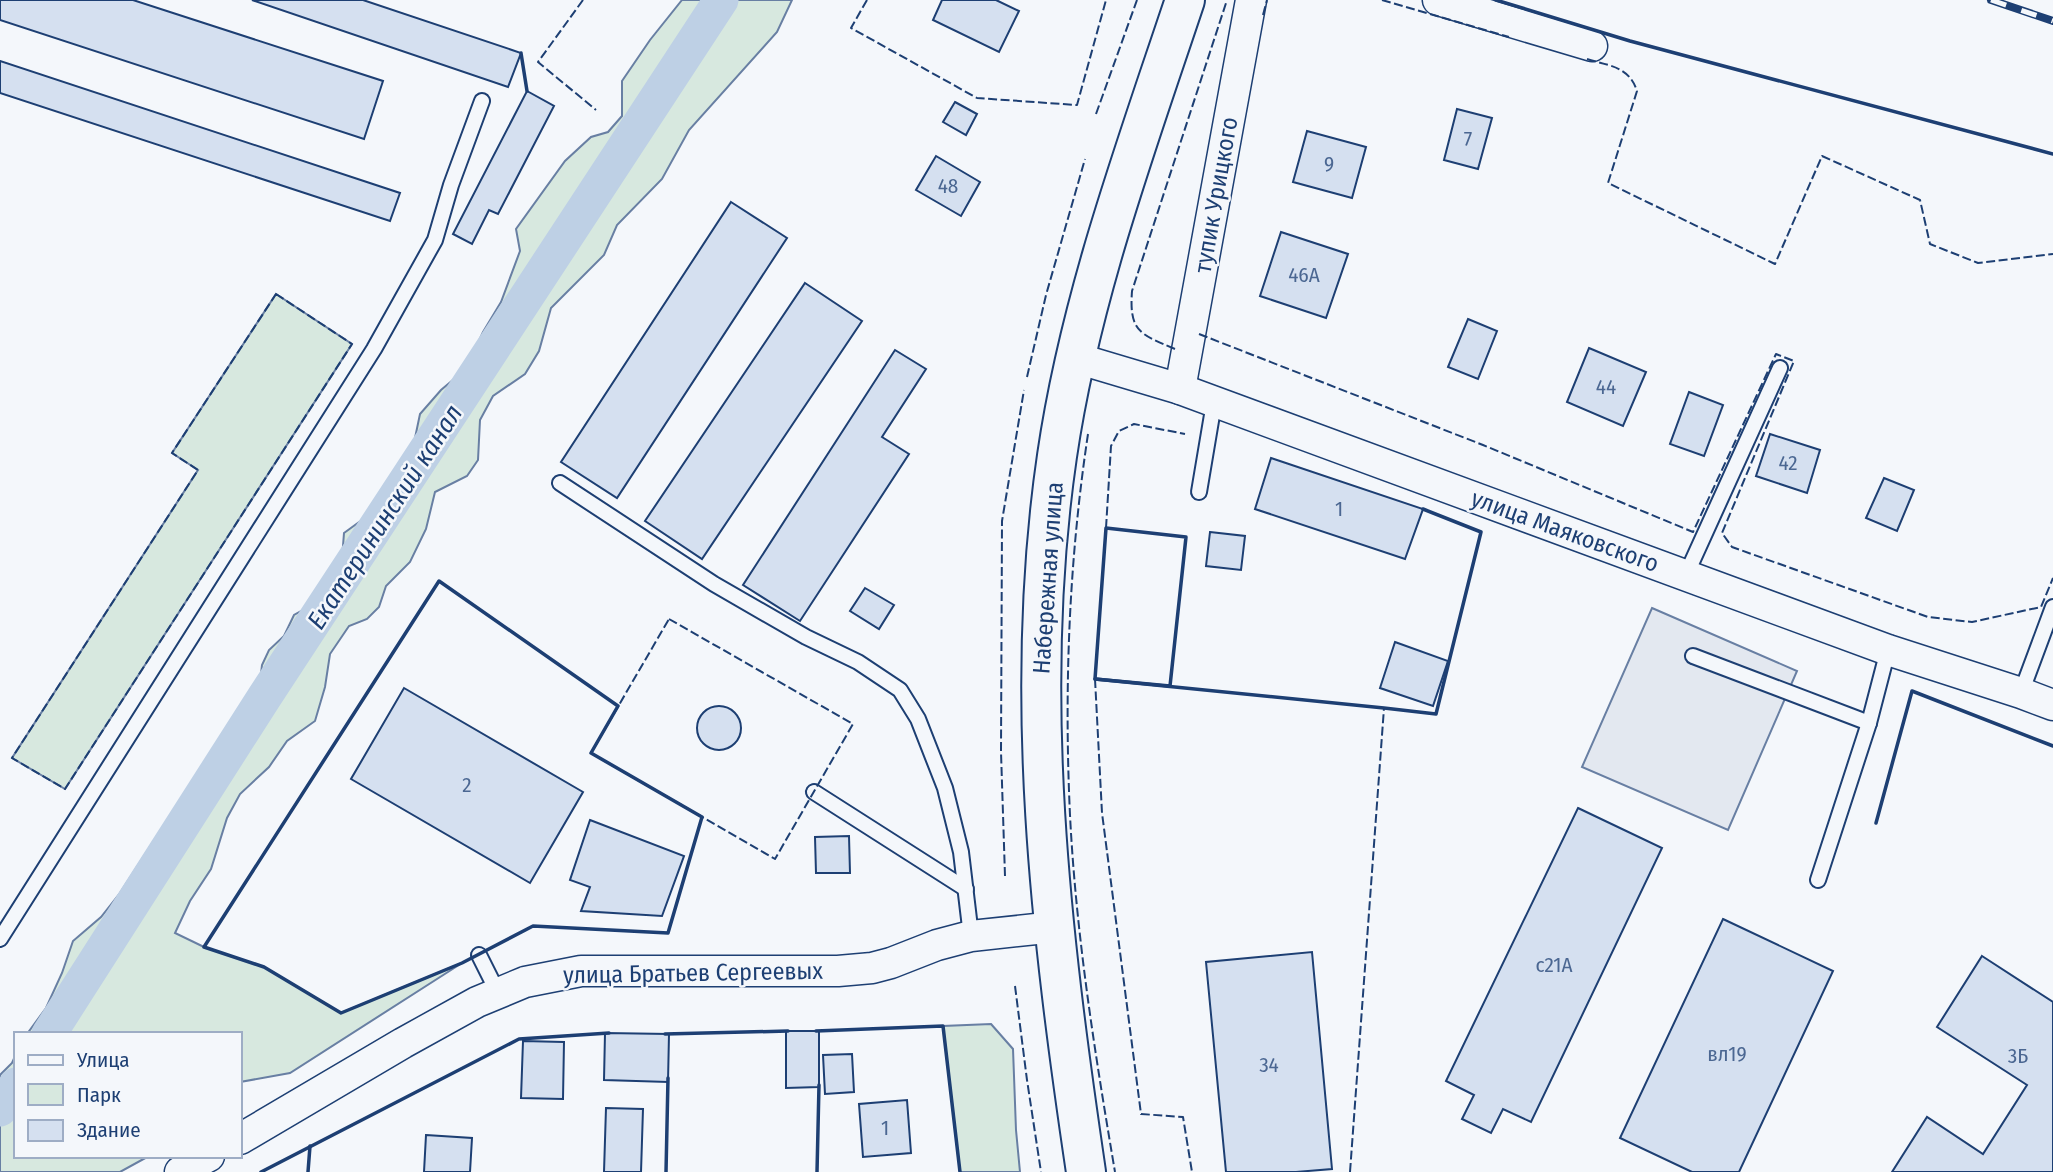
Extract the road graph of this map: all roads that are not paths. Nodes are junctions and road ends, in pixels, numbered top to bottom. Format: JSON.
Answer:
{"nodes":[{"id":1,"x":1185,"y":0,"type":"edge"},
{"id":2,"x":1251,"y":0,"type":"edge"},
{"id":3,"x":1438,"y":0,"type":"edge"},
{"id":4,"x":1592,"y":46,"type":"dead end"},
{"id":5,"x":482,"y":101,"type":"dead end"},
{"id":6,"x":1076,"y":358,"type":"junction"},
{"id":7,"x":1780,"y":368,"type":"dead end"},
{"id":8,"x":1180,"y":389,"type":"junction"},
{"id":9,"x":1214,"y":403,"type":"junction"},
{"id":10,"x":560,"y":483,"type":"dead end"},
{"id":11,"x":1199,"y":492,"type":"dead end"},
{"id":12,"x":1686,"y":575,"type":"junction"},
{"id":13,"x":2053,"y":607,"type":"edge"},
{"id":14,"x":1888,"y":650,"type":"junction"},
{"id":15,"x":1693,"y":656,"type":"dead end"},
{"id":16,"x":2021,"y":693,"type":"junction"},
{"id":17,"x":2053,"y":705,"type":"edge"},
{"id":18,"x":1869,"y":723,"type":"junction"},
{"id":19,"x":814,"y":792,"type":"dead end"},
{"id":20,"x":1818,"y":880,"type":"dead end"},
{"id":21,"x":966,"y":888,"type":"junction"},
{"id":22,"x":1055,"y":927,"type":"junction"},
{"id":23,"x":971,"y":936,"type":"junction"},
{"id":24,"x":0,"y":939,"type":"edge"},
{"id":25,"x":479,"y":955,"type":"dead end"},
{"id":26,"x":498,"y":993,"type":"junction"},
{"id":27,"x":242,"y":1138,"type":"edge"},
{"id":28,"x":205,"y":1158,"type":"edge"},
{"id":29,"x":180,"y":1172,"type":"edge"},
{"id":30,"x":1086,"y":1172,"type":"edge"}],
"edges":[{"from":1,"to":6,"type":"main road","name":"Набережная улица"},
{"from":2,"to":8,"type":"street","name":"тупик Урицкого"},
{"from":3,"to":4,"type":"street"},
{"from":5,"to":24,"type":"lane"},
{"from":6,"to":8,"type":"street","name":"улица Маяковского"},
{"from":6,"to":22,"type":"main road","name":"Набережная улица"},
{"from":7,"to":12,"type":"lane"},
{"from":8,"to":9,"type":"street","name":"улица Маяковского"},
{"from":9,"to":11,"type":"lane"},
{"from":9,"to":12,"type":"street","name":"улица Маяковского"},
{"from":10,"to":21,"type":"lane"},
{"from":12,"to":14,"type":"street","name":"улица Маяковского"},
{"from":13,"to":16,"type":"lane"},
{"from":14,"to":16,"type":"street","name":"улица Маяковского"},
{"from":14,"to":18,"type":"lane"},
{"from":15,"to":18,"type":"lane"},
{"from":16,"to":17,"type":"street","name":"улица Маяковского"},
{"from":18,"to":20,"type":"lane"},
{"from":19,"to":21,"type":"lane"},
{"from":21,"to":23,"type":"lane"},
{"from":22,"to":23,"type":"street","name":"улица Братьев Сергеевых"},
{"from":22,"to":30,"type":"main road","name":"Набережная улица"},
{"from":23,"to":26,"type":"street","name":"улица Братьев Сергеевых"},
{"from":25,"to":26,"type":"lane"},
{"from":26,"to":27,"type":"street","name":"улица Братьев Сергеевых"},
{"from":28,"to":29,"type":"street"}]}
